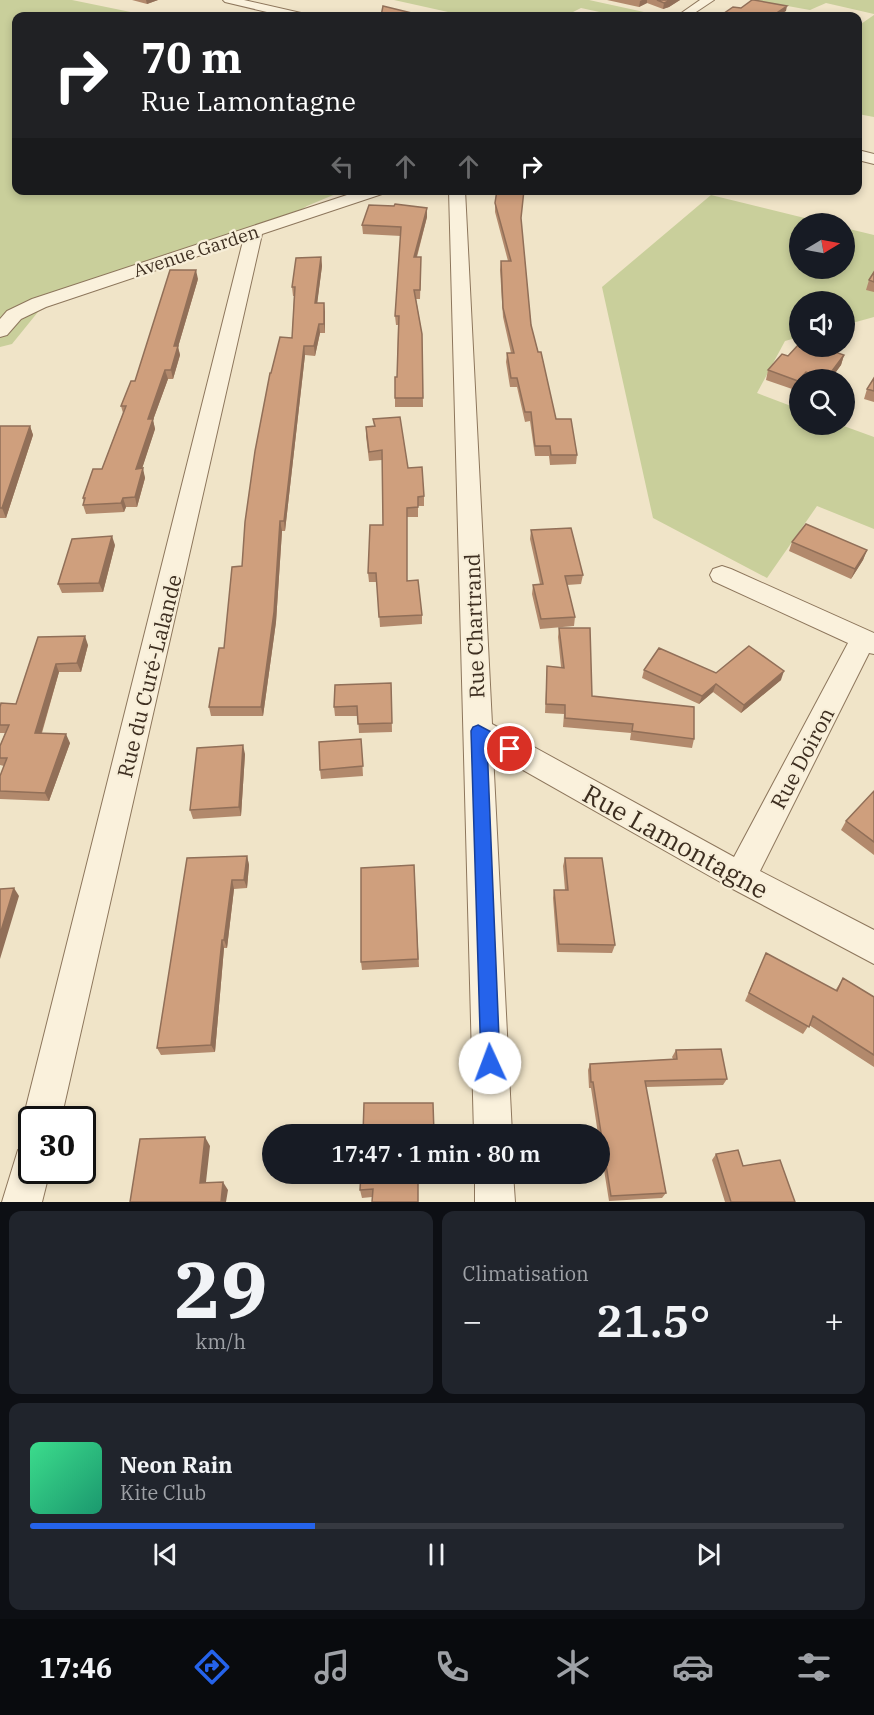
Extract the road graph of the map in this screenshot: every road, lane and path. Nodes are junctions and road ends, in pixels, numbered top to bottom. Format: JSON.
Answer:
{"nodes":[{"id":1,"x":229,"y":0,"type":"edge"},
{"id":2,"x":687,"y":0,"type":"edge"},
{"id":3,"x":706,"y":2,"type":"edge"},
{"id":4,"x":280,"y":12,"type":"edge"},
{"id":5,"x":689,"y":12,"type":"edge"},
{"id":6,"x":364,"y":195,"type":"edge"},
{"id":7,"x":457,"y":195,"type":"edge"},
{"id":8,"x":254,"y":232,"type":"junction"},
{"id":9,"x":0,"y":331,"type":"edge"},
{"id":10,"x":722,"y":575,"type":"dead end"},
{"id":11,"x":869,"y":641,"type":"edge"},
{"id":12,"x":478,"y":731,"type":"junction"},
{"id":13,"x":740,"y":877,"type":"junction"},
{"id":14,"x":874,"y":948,"type":"edge"},
{"id":15,"x":45,"y":1106,"type":"edge"},
{"id":16,"x":493,"y":1124,"type":"edge"},
{"id":17,"x":27,"y":1184,"type":"edge"},
{"id":18,"x":494,"y":1184,"type":"edge"},
{"id":19,"x":22,"y":1202,"type":"edge"},
{"id":20,"x":495,"y":1202,"type":"edge"}],
"edges":[{"from":1,"to":4,"type":"street"},
{"from":2,"to":3,"type":"street"},
{"from":3,"to":5,"type":"street"},
{"from":6,"to":8,"type":"street","name":"Avenue Garden"},
{"from":7,"to":12,"type":"street","name":"Rue Chartrand"},
{"from":8,"to":9,"type":"street","name":"Avenue Garden"},
{"from":8,"to":15,"type":"street","name":"Rue du Curé-Lalande"},
{"from":10,"to":11,"type":"street"},
{"from":11,"to":13,"type":"street","name":"Rue Doiron"},
{"from":12,"to":13,"type":"street","name":"Rue Lamontagne"},
{"from":12,"to":16,"type":"street","name":"Rue Chartrand"},
{"from":13,"to":14,"type":"street","name":"Rue Lamontagne"},
{"from":17,"to":19,"type":"street"},
{"from":18,"to":20,"type":"street"}]}
